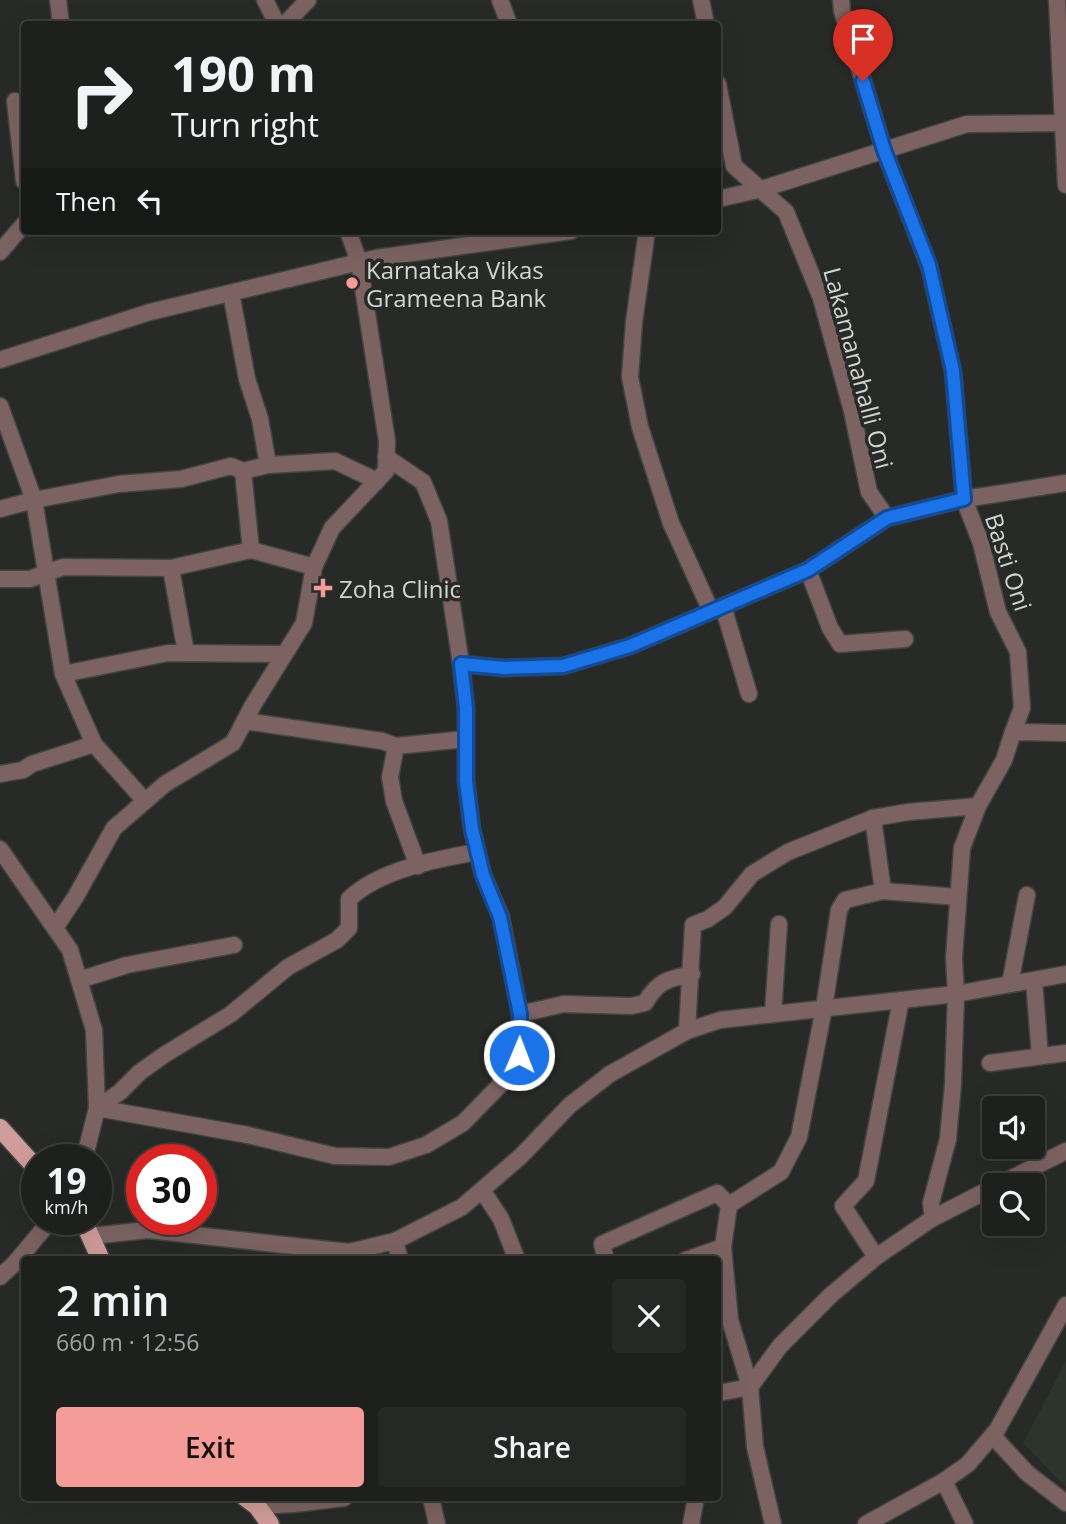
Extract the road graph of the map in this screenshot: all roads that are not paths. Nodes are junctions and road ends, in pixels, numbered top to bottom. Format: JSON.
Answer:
{"nodes":[{"id":1,"x":58,"y":0,"type":"edge"},
{"id":2,"x":265,"y":0,"type":"edge"},
{"id":3,"x":308,"y":0,"type":"edge"},
{"id":4,"x":500,"y":0,"type":"edge"},
{"id":5,"x":701,"y":0,"type":"edge"},
{"id":6,"x":841,"y":0,"type":"edge"},
{"id":7,"x":1057,"y":0,"type":"edge"},
{"id":8,"x":61,"y":21,"type":"edge"},
{"id":9,"x":276,"y":21,"type":"edge"},
{"id":10,"x":288,"y":21,"type":"edge"},
{"id":11,"x":508,"y":21,"type":"edge"},
{"id":12,"x":705,"y":21,"type":"edge"},
{"id":13,"x":721,"y":99,"type":"edge"},
{"id":14,"x":13,"y":101,"type":"edge"},
{"id":15,"x":1064,"y":123,"type":"edge"},
{"id":16,"x":884,"y":150,"type":"junction"},
{"id":17,"x":21,"y":159,"type":"edge"},
{"id":18,"x":1066,"y":185,"type":"edge"},
{"id":19,"x":762,"y":189,"type":"junction"},
{"id":20,"x":721,"y":198,"type":"edge"},
{"id":21,"x":21,"y":228,"type":"edge"},
{"id":22,"x":349,"y":235,"type":"edge"},
{"id":23,"x":541,"y":235,"type":"edge"},
{"id":24,"x":646,"y":235,"type":"edge"},
{"id":25,"x":0,"y":252,"type":"edge"},
{"id":26,"x":359,"y":262,"type":"junction"},
{"id":27,"x":231,"y":293,"type":"junction"},
{"id":28,"x":0,"y":360,"type":"edge"},
{"id":29,"x":0,"y":406,"type":"edge"},
{"id":30,"x":386,"y":457,"type":"junction"},
{"id":31,"x":268,"y":465,"type":"junction"},
{"id":32,"x":243,"y":471,"type":"junction"},
{"id":33,"x":377,"y":481,"type":"junction"},
{"id":34,"x":1066,"y":483,"type":"edge"},
{"id":35,"x":964,"y":499,"type":"junction"},
{"id":36,"x":34,"y":500,"type":"junction"},
{"id":37,"x":0,"y":509,"type":"edge"},
{"id":38,"x":887,"y":518,"type":"junction"},
{"id":39,"x":251,"y":550,"type":"junction"},
{"id":40,"x":314,"y":567,"type":"junction"},
{"id":41,"x":171,"y":568,"type":"junction"},
{"id":42,"x":808,"y":570,"type":"junction"},
{"id":43,"x":46,"y":575,"type":"junction"},
{"id":44,"x":0,"y":579,"type":"edge"},
{"id":45,"x":717,"y":608,"type":"junction"},
{"id":46,"x":905,"y":639,"type":"dead end"},
{"id":47,"x":186,"y":653,"type":"junction"},
{"id":48,"x":284,"y":654,"type":"junction"},
{"id":49,"x":461,"y":664,"type":"junction"},
{"id":50,"x":63,"y":674,"type":"junction"},
{"id":51,"x":749,"y":694,"type":"dead end"},
{"id":52,"x":245,"y":721,"type":"junction"},
{"id":53,"x":1013,"y":732,"type":"junction"},
{"id":54,"x":1066,"y":733,"type":"edge"},
{"id":55,"x":466,"y":738,"type":"junction"},
{"id":56,"x":94,"y":744,"type":"junction"},
{"id":57,"x":396,"y":746,"type":"junction"},
{"id":58,"x":0,"y":774,"type":"edge"},
{"id":59,"x":145,"y":801,"type":"junction"},
{"id":60,"x":978,"y":806,"type":"junction"},
{"id":61,"x":873,"y":818,"type":"junction"},
{"id":62,"x":0,"y":849,"type":"edge"},
{"id":63,"x":477,"y":852,"type":"junction"},
{"id":64,"x":418,"y":866,"type":"junction"},
{"id":65,"x":883,"y":891,"type":"junction"},
{"id":66,"x":1027,"y":895,"type":"dead end"},
{"id":67,"x":958,"y":897,"type":"junction"},
{"id":68,"x":779,"y":924,"type":"dead end"},
{"id":69,"x":55,"y":928,"type":"junction"},
{"id":70,"x":234,"y":945,"type":"dead end"},
{"id":71,"x":692,"y":974,"type":"junction"},
{"id":72,"x":1066,"y":975,"type":"edge"},
{"id":73,"x":79,"y":981,"type":"junction"},
{"id":74,"x":1034,"y":981,"type":"junction"},
{"id":75,"x":1010,"y":984,"type":"junction"},
{"id":76,"x":956,"y":994,"type":"junction"},
{"id":77,"x":901,"y":1000,"type":"junction"},
{"id":78,"x":824,"y":1008,"type":"junction"},
{"id":79,"x":520,"y":1014,"type":"junction"},
{"id":80,"x":773,"y":1014,"type":"junction"},
{"id":81,"x":687,"y":1031,"type":"junction"},
{"id":82,"x":1066,"y":1053,"type":"edge"},
{"id":83,"x":1040,"y":1056,"type":"junction"},
{"id":84,"x":990,"y":1063,"type":"dead end"},
{"id":85,"x":97,"y":1108,"type":"junction"},
{"id":86,"x":0,"y":1128,"type":"edge"},
{"id":87,"x":87,"y":1144,"type":"edge"},
{"id":88,"x":21,"y":1151,"type":"edge"},
{"id":89,"x":1066,"y":1151,"type":"edge"},
{"id":90,"x":1022,"y":1173,"type":"edge"},
{"id":91,"x":482,"y":1190,"type":"junction"},
{"id":92,"x":982,"y":1193,"type":"edge"},
{"id":93,"x":729,"y":1205,"type":"junction"},
{"id":94,"x":933,"y":1218,"type":"junction"},
{"id":95,"x":112,"y":1229,"type":"edge"},
{"id":96,"x":38,"y":1235,"type":"edge"},
{"id":97,"x":90,"y":1235,"type":"edge"},
{"id":98,"x":396,"y":1241,"type":"junction"},
{"id":99,"x":723,"y":1247,"type":"junction"},
{"id":100,"x":99,"y":1256,"type":"edge"},
{"id":101,"x":399,"y":1256,"type":"edge"},
{"id":102,"x":515,"y":1256,"type":"edge"},
{"id":103,"x":605,"y":1256,"type":"edge"},
{"id":104,"x":697,"y":1256,"type":"edge"},
{"id":105,"x":876,"y":1257,"type":"junction"},
{"id":106,"x":0,"y":1277,"type":"edge"},
{"id":107,"x":1066,"y":1305,"type":"edge"},
{"id":108,"x":723,"y":1306,"type":"edge"},
{"id":109,"x":750,"y":1387,"type":"junction"},
{"id":110,"x":721,"y":1392,"type":"edge"},
{"id":111,"x":993,"y":1436,"type":"junction"},
{"id":112,"x":944,"y":1481,"type":"junction"},
{"id":113,"x":319,"y":1501,"type":"edge"},
{"id":114,"x":433,"y":1501,"type":"edge"},
{"id":115,"x":695,"y":1501,"type":"edge"},
{"id":116,"x":251,"y":1502,"type":"edge"},
{"id":117,"x":1066,"y":1503,"type":"edge"},
{"id":118,"x":270,"y":1524,"type":"edge"},
{"id":119,"x":438,"y":1524,"type":"edge"},
{"id":120,"x":691,"y":1524,"type":"edge"},
{"id":121,"x":773,"y":1524,"type":"edge"},
{"id":122,"x":866,"y":1524,"type":"edge"},
{"id":123,"x":965,"y":1524,"type":"edge"}],
"edges":[{"from":1,"to":8,"type":"street"},
{"from":2,"to":9,"type":"street"},
{"from":3,"to":10,"type":"street"},
{"from":4,"to":11,"type":"street"},
{"from":5,"to":12,"type":"street"},
{"from":6,"to":16,"type":"street","name":"Basti Oni"},
{"from":7,"to":15,"type":"street"},
{"from":13,"to":19,"type":"street","name":"Lakamanahalli Oni"},
{"from":14,"to":17,"type":"street"},
{"from":15,"to":16,"type":"street"},
{"from":15,"to":18,"type":"street"},
{"from":16,"to":19,"type":"street"},
{"from":16,"to":35,"type":"street","name":"Basti Oni"},
{"from":19,"to":20,"type":"street"},
{"from":19,"to":38,"type":"street","name":"Lakamanahalli Oni"},
{"from":21,"to":25,"type":"street"},
{"from":22,"to":26,"type":"street"},
{"from":23,"to":26,"type":"street"},
{"from":24,"to":45,"type":"street"},
{"from":26,"to":27,"type":"street"},
{"from":26,"to":30,"type":"street"},
{"from":27,"to":28,"type":"street"},
{"from":27,"to":31,"type":"street"},
{"from":29,"to":36,"type":"street"},
{"from":30,"to":33,"type":"street"},
{"from":30,"to":49,"type":"street"},
{"from":31,"to":32,"type":"street"},
{"from":31,"to":33,"type":"street"},
{"from":32,"to":36,"type":"street"},
{"from":32,"to":39,"type":"street"},
{"from":33,"to":40,"type":"street"},
{"from":34,"to":35,"type":"street"},
{"from":35,"to":38,"type":"street"},
{"from":35,"to":53,"type":"street","name":"Basti Oni"},
{"from":36,"to":37,"type":"street"},
{"from":36,"to":43,"type":"street"},
{"from":38,"to":42,"type":"street"},
{"from":39,"to":40,"type":"street"},
{"from":39,"to":41,"type":"street"},
{"from":40,"to":48,"type":"street"},
{"from":41,"to":43,"type":"street"},
{"from":41,"to":47,"type":"street"},
{"from":42,"to":45,"type":"street"},
{"from":42,"to":46,"type":"street"},
{"from":43,"to":44,"type":"street"},
{"from":43,"to":50,"type":"street"},
{"from":45,"to":49,"type":"street"},
{"from":45,"to":51,"type":"street"},
{"from":47,"to":48,"type":"street"},
{"from":47,"to":50,"type":"street"},
{"from":48,"to":52,"type":"street"},
{"from":49,"to":55,"type":"street"},
{"from":50,"to":56,"type":"street"},
{"from":52,"to":57,"type":"street"},
{"from":52,"to":59,"type":"street"},
{"from":53,"to":54,"type":"street"},
{"from":53,"to":60,"type":"street","name":"Basti Oni"},
{"from":55,"to":57,"type":"street"},
{"from":55,"to":63,"type":"street"},
{"from":56,"to":58,"type":"street"},
{"from":56,"to":59,"type":"street"},
{"from":57,"to":64,"type":"street"},
{"from":59,"to":69,"type":"street"},
{"from":60,"to":61,"type":"street"},
{"from":60,"to":67,"type":"street","name":"Basti Oni"},
{"from":61,"to":65,"type":"street"},
{"from":61,"to":71,"type":"street"},
{"from":62,"to":69,"type":"street"},
{"from":63,"to":64,"type":"street"},
{"from":63,"to":79,"type":"street"},
{"from":64,"to":85,"type":"street"},
{"from":65,"to":67,"type":"street"},
{"from":65,"to":78,"type":"street"},
{"from":66,"to":75,"type":"street"},
{"from":67,"to":76,"type":"street","name":"Basti Oni"},
{"from":68,"to":80,"type":"street"},
{"from":69,"to":73,"type":"street"},
{"from":70,"to":73,"type":"street"},
{"from":71,"to":79,"type":"street"},
{"from":71,"to":81,"type":"street"},
{"from":72,"to":74,"type":"street"},
{"from":73,"to":85,"type":"street"},
{"from":74,"to":75,"type":"street"},
{"from":74,"to":83,"type":"street"},
{"from":75,"to":76,"type":"street"},
{"from":76,"to":77,"type":"street"},
{"from":76,"to":94,"type":"street","name":"Basti Oni"},
{"from":77,"to":78,"type":"street"},
{"from":77,"to":105,"type":"street"},
{"from":78,"to":80,"type":"street"},
{"from":78,"to":93,"type":"street"},
{"from":79,"to":85,"type":"street"},
{"from":80,"to":81,"type":"street"},
{"from":81,"to":91,"type":"street"},
{"from":82,"to":83,"type":"street"},
{"from":83,"to":84,"type":"street"},
{"from":85,"to":87,"type":"street"},
{"from":86,"to":88,"type":"main road"},
{"from":89,"to":90,"type":"street"},
{"from":91,"to":98,"type":"street"},
{"from":91,"to":102,"type":"street"},
{"from":92,"to":94,"type":"street"},
{"from":93,"to":99,"type":"street"},
{"from":93,"to":103,"type":"street"},
{"from":94,"to":105,"type":"street"},
{"from":95,"to":98,"type":"street"},
{"from":96,"to":106,"type":"street"},
{"from":97,"to":100,"type":"main road"},
{"from":98,"to":101,"type":"street"},
{"from":99,"to":104,"type":"street"},
{"from":99,"to":108,"type":"street"},
{"from":105,"to":109,"type":"street"},
{"from":107,"to":111,"type":"street"},
{"from":108,"to":109,"type":"street"},
{"from":109,"to":110,"type":"street"},
{"from":109,"to":121,"type":"street"},
{"from":111,"to":112,"type":"street"},
{"from":111,"to":117,"type":"street"},
{"from":112,"to":122,"type":"street"},
{"from":112,"to":123,"type":"street"},
{"from":113,"to":116,"type":"street"},
{"from":114,"to":119,"type":"street"},
{"from":115,"to":120,"type":"street"},
{"from":116,"to":118,"type":"main road"}]}
